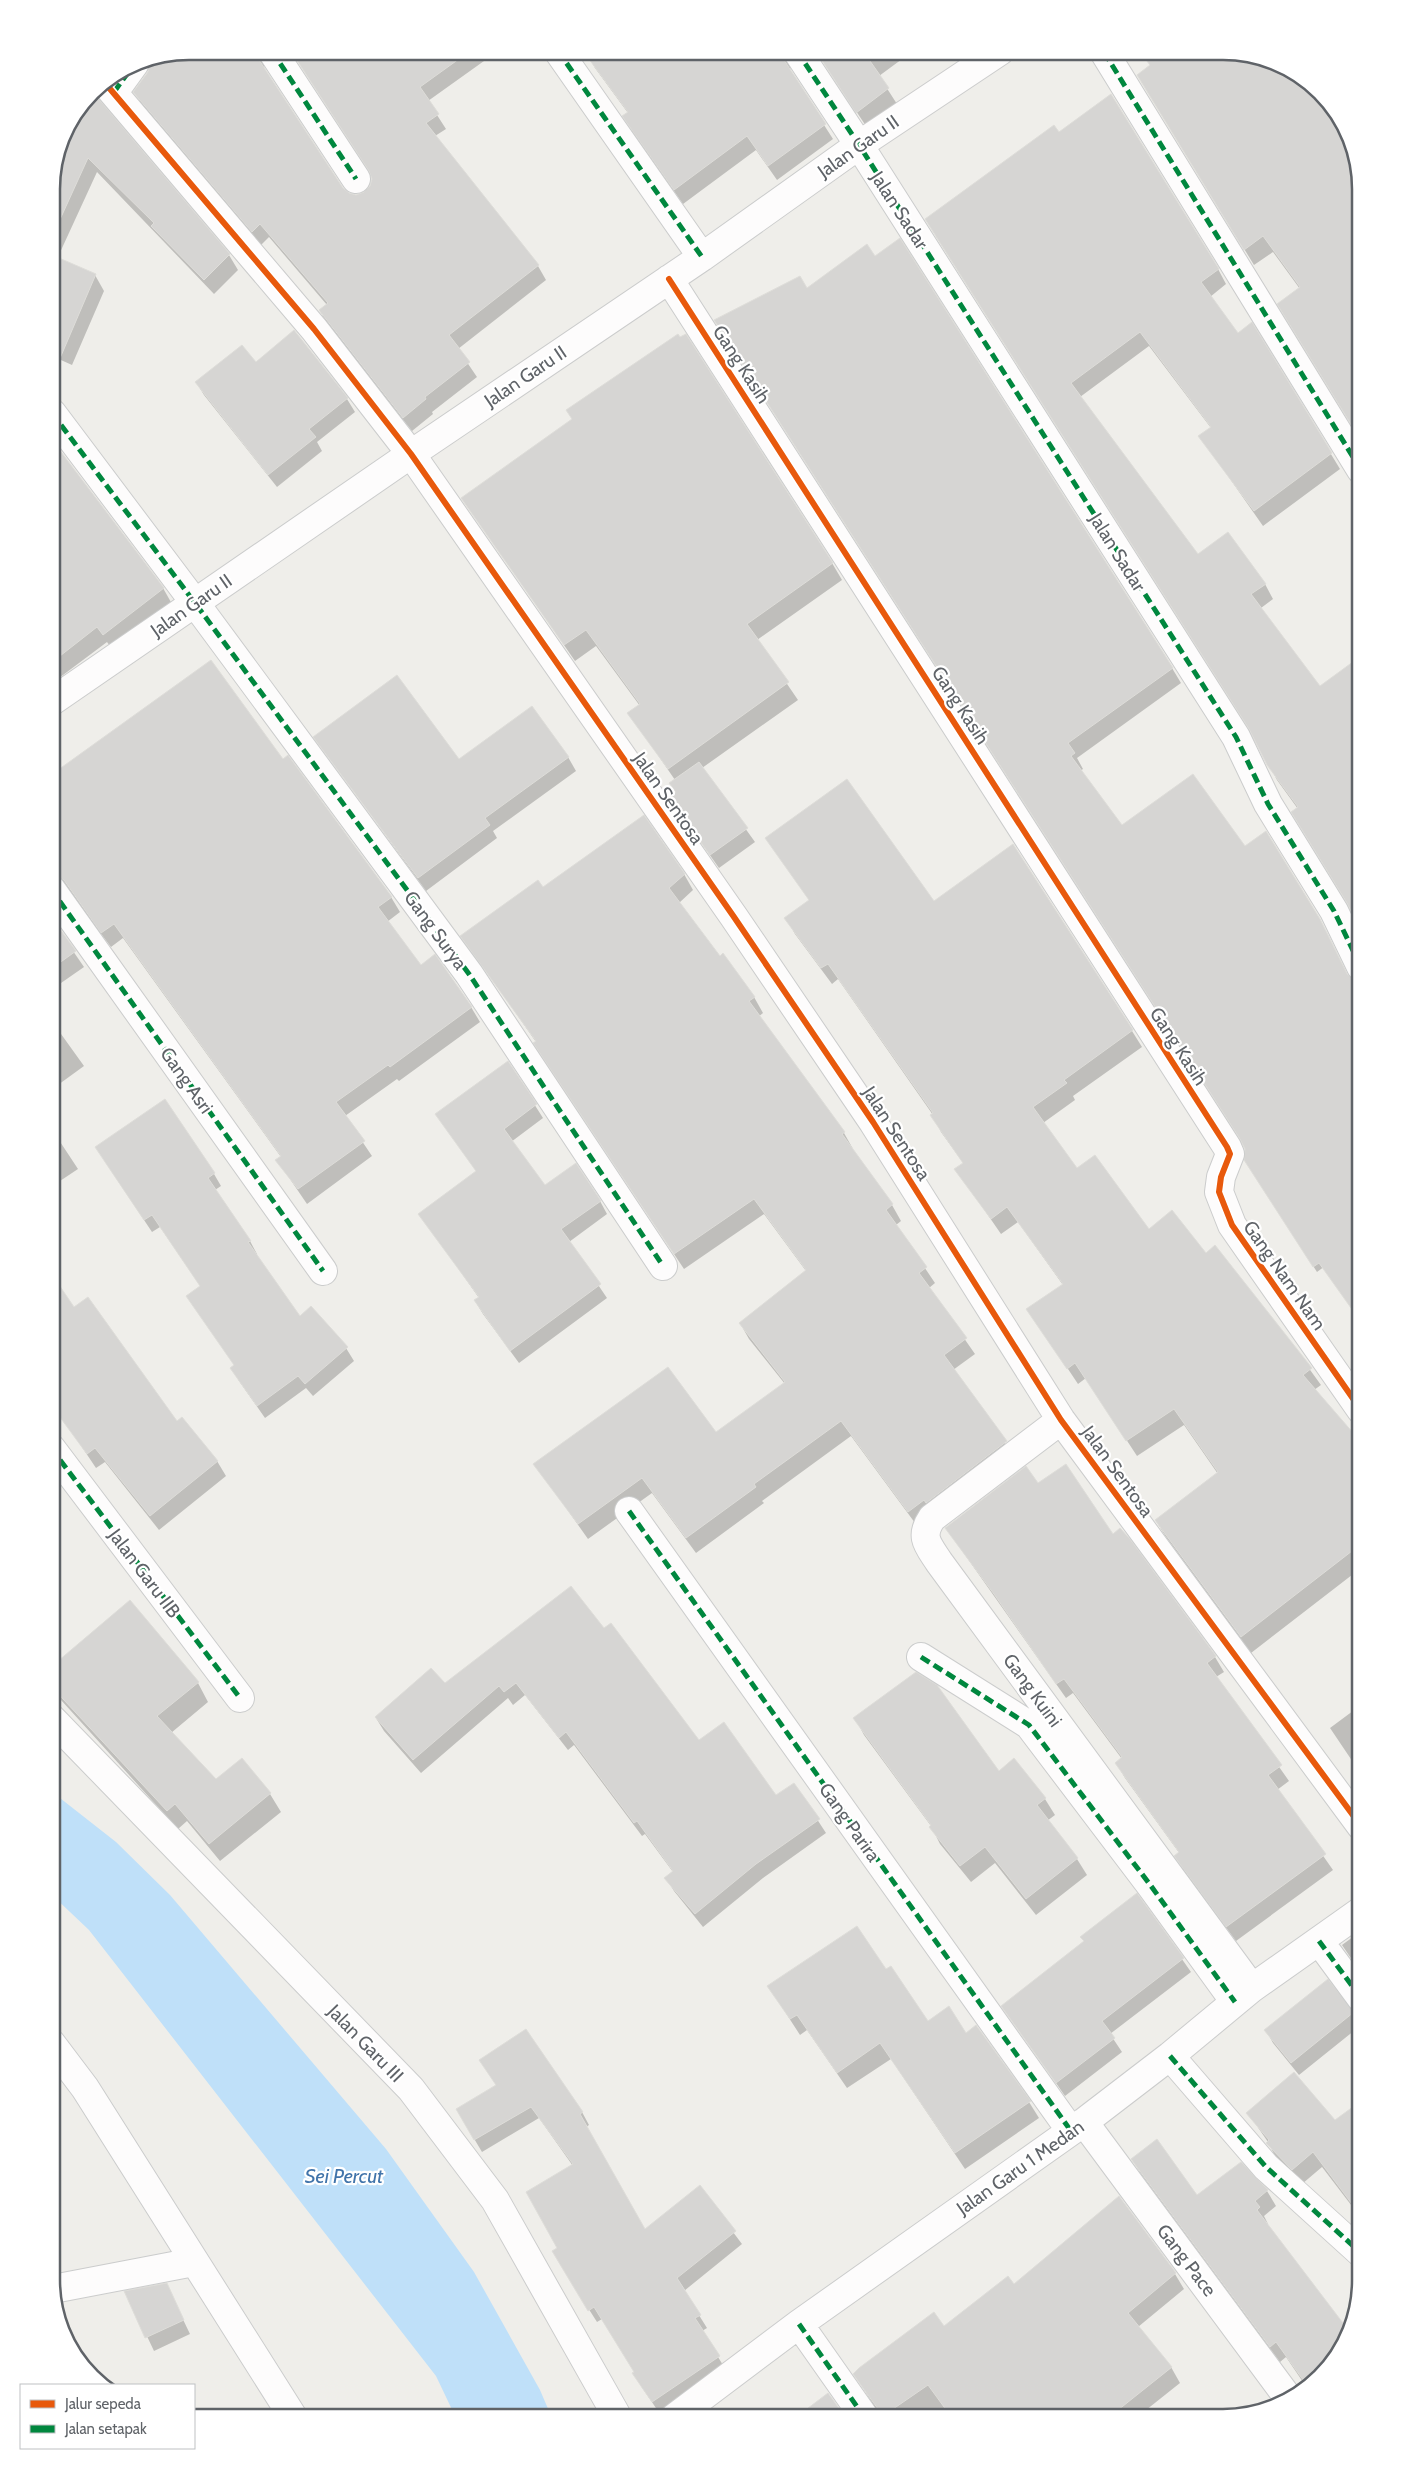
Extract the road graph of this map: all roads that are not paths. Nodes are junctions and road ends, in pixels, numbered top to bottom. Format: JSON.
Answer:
{"nodes":[{"id":1,"x":278,"y":60,"type":"edge"},
{"id":2,"x":564,"y":60,"type":"edge"},
{"id":3,"x":803,"y":60,"type":"edge"},
{"id":4,"x":988,"y":60,"type":"edge"},
{"id":5,"x":1109,"y":60,"type":"edge"},
{"id":6,"x":109,"y":88,"type":"edge"},
{"id":7,"x":859,"y":145,"type":"junction"},
{"id":8,"x":356,"y":179,"type":"dead end"},
{"id":9,"x":702,"y":257,"type":"junction"},
{"id":10,"x":670,"y":279,"type":"junction"},
{"id":11,"x":60,"y":424,"type":"edge"},
{"id":12,"x":411,"y":454,"type":"junction"},
{"id":13,"x":1352,"y":455,"type":"edge"},
{"id":14,"x":195,"y":603,"type":"junction"},
{"id":15,"x":60,"y":696,"type":"edge"},
{"id":16,"x":60,"y":902,"type":"edge"},
{"id":17,"x":1352,"y":948,"type":"edge"},
{"id":18,"x":1227,"y":1147,"type":"joint"},
{"id":19,"x":663,"y":1266,"type":"dead end"},
{"id":20,"x":323,"y":1271,"type":"dead end"},
{"id":21,"x":1352,"y":1397,"type":"edge"},
{"id":22,"x":1062,"y":1420,"type":"junction"},
{"id":23,"x":60,"y":1460,"type":"edge"},
{"id":24,"x":629,"y":1511,"type":"dead end"},
{"id":25,"x":921,"y":1657,"type":"dead end"},
{"id":26,"x":240,"y":1698,"type":"dead end"},
{"id":27,"x":60,"y":1727,"type":"edge"},
{"id":28,"x":1352,"y":1814,"type":"edge"},
{"id":29,"x":1352,"y":1917,"type":"edge"},
{"id":30,"x":1319,"y":1941,"type":"junction"},
{"id":31,"x":1352,"y":1986,"type":"edge"},
{"id":32,"x":1243,"y":1995,"type":"junction"},
{"id":33,"x":60,"y":2055,"type":"edge"},
{"id":34,"x":1170,"y":2056,"type":"junction"},
{"id":35,"x":1078,"y":2127,"type":"junction"},
{"id":36,"x":1352,"y":2245,"type":"edge"},
{"id":37,"x":194,"y":2262,"type":"junction"},
{"id":38,"x":60,"y":2288,"type":"edge"},
{"id":39,"x":798,"y":2324,"type":"junction"},
{"id":40,"x":1285,"y":2393,"type":"edge"},
{"id":41,"x":287,"y":2409,"type":"edge"},
{"id":42,"x":613,"y":2409,"type":"edge"},
{"id":43,"x":686,"y":2409,"type":"edge"},
{"id":44,"x":859,"y":2409,"type":"edge"}],
"edges":[{"from":1,"to":8,"type":"street"},
{"from":2,"to":9,"type":"street"},
{"from":3,"to":7,"type":"street","name":"Jalan Sadar"},
{"from":4,"to":7,"type":"street","name":"Jalan Garu II"},
{"from":5,"to":13,"type":"street"},
{"from":6,"to":12,"type":"street","name":"Jalan Sentosa"},
{"from":7,"to":9,"type":"street","name":"Jalan Garu II"},
{"from":7,"to":17,"type":"street","name":"Jalan Sadar"},
{"from":9,"to":10,"type":"street","name":"Jalan Garu II"},
{"from":10,"to":12,"type":"street","name":"Jalan Garu II"},
{"from":10,"to":18,"type":"street","name":"Gang Kasih"},
{"from":11,"to":14,"type":"street","name":"Gang Surya"},
{"from":12,"to":14,"type":"street","name":"Jalan Garu II"},
{"from":12,"to":22,"type":"street","name":"Jalan Sentosa"},
{"from":14,"to":15,"type":"street","name":"Jalan Garu II"},
{"from":14,"to":19,"type":"street","name":"Gang Surya"},
{"from":16,"to":20,"type":"street","name":"Gang Asri"},
{"from":18,"to":21,"type":"street","name":"Gang Nam Nam"},
{"from":22,"to":28,"type":"street","name":"Jalan Sentosa"},
{"from":22,"to":32,"type":"street","name":"Gang Kuini"},
{"from":23,"to":26,"type":"street","name":"Jalan Garu IIB"},
{"from":24,"to":35,"type":"street","name":"Gang Parira"},
{"from":25,"to":32,"type":"street"},
{"from":27,"to":42,"type":"street","name":"Jalan Garu III"},
{"from":29,"to":30,"type":"street","name":"Jalan Garu 1 Medan"},
{"from":30,"to":31,"type":"street"},
{"from":30,"to":32,"type":"street","name":"Jalan Garu 1 Medan"},
{"from":32,"to":34,"type":"street","name":"Jalan Garu 1 Medan"},
{"from":33,"to":37,"type":"street"},
{"from":34,"to":35,"type":"street","name":"Jalan Garu 1 Medan"},
{"from":34,"to":36,"type":"street"},
{"from":35,"to":39,"type":"street","name":"Jalan Garu 1 Medan"},
{"from":35,"to":40,"type":"street","name":"Gang Pace"},
{"from":37,"to":38,"type":"street"},
{"from":37,"to":41,"type":"street"},
{"from":39,"to":43,"type":"street","name":"Jalan Garu 1 Medan"},
{"from":39,"to":44,"type":"street"}]}
